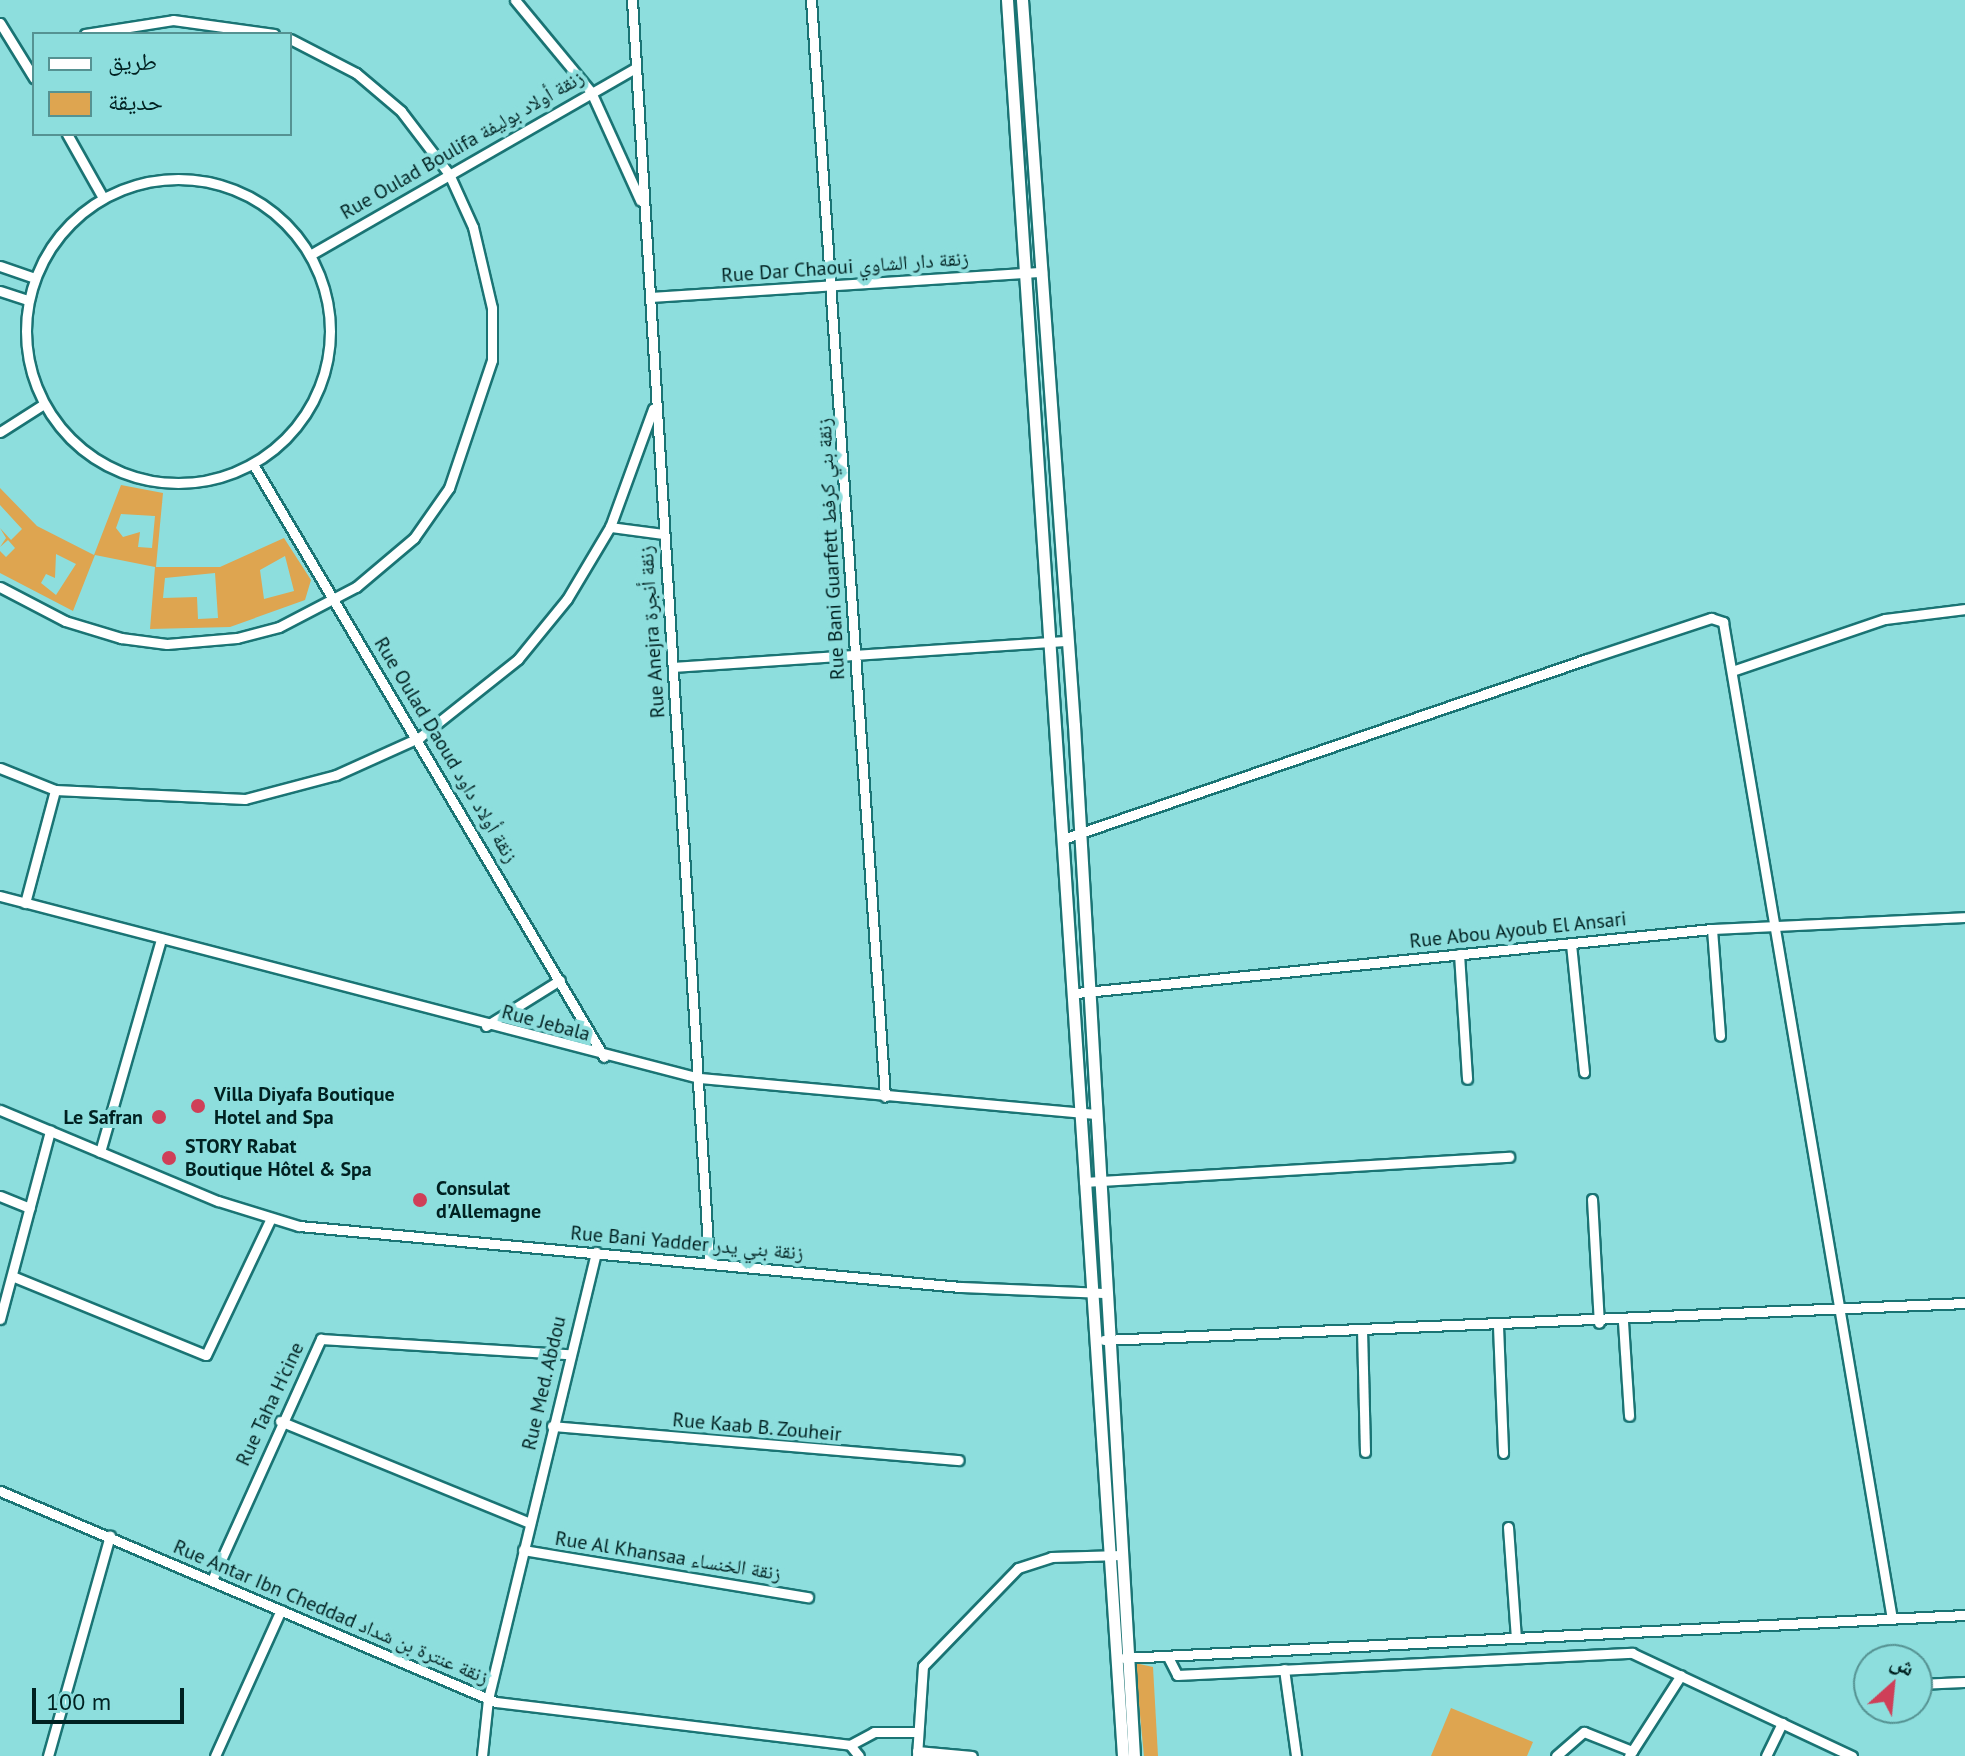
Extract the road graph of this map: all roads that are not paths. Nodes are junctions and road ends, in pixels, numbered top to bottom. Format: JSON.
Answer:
{"nodes":[{"id":1,"x":515,"y":0,"type":"edge"},
{"id":2,"x":632,"y":0,"type":"edge"},
{"id":3,"x":811,"y":0,"type":"edge"},
{"id":4,"x":1007,"y":0,"type":"edge"},
{"id":5,"x":1022,"y":0,"type":"edge"},
{"id":6,"x":0,"y":23,"type":"edge"},
{"id":7,"x":98,"y":32,"type":"edge"},
{"id":8,"x":260,"y":32,"type":"edge"},
{"id":9,"x":292,"y":40,"type":"edge"},
{"id":10,"x":32,"y":52,"type":"edge"},
{"id":11,"x":21,"y":56,"type":"junction"},
{"id":12,"x":634,"y":69,"type":"junction"},
{"id":13,"x":32,"y":75,"type":"edge"},
{"id":14,"x":591,"y":92,"type":"junction"},
{"id":15,"x":68,"y":136,"type":"edge"},
{"id":16,"x":449,"y":174,"type":"junction"},
{"id":17,"x":103,"y":198,"type":"junction"},
{"id":18,"x":643,"y":207,"type":"junction"},
{"id":19,"x":310,"y":255,"type":"junction"},
{"id":20,"x":0,"y":266,"type":"edge"},
{"id":21,"x":1042,"y":272,"type":"junction"},
{"id":22,"x":1027,"y":273,"type":"junction"},
{"id":23,"x":34,"y":278,"type":"junction"},
{"id":24,"x":833,"y":286,"type":"junction"},
{"id":25,"x":0,"y":291,"type":"edge"},
{"id":26,"x":651,"y":297,"type":"junction"},
{"id":27,"x":28,"y":300,"type":"junction"},
{"id":28,"x":655,"y":403,"type":"junction"},
{"id":29,"x":44,"y":404,"type":"junction"},
{"id":30,"x":0,"y":432,"type":"edge"},
{"id":31,"x":253,"y":464,"type":"junction"},
{"id":32,"x":610,"y":527,"type":"junction"},
{"id":33,"x":663,"y":534,"type":"junction"},
{"id":34,"x":0,"y":587,"type":"edge"},
{"id":35,"x":335,"y":601,"type":"junction"},
{"id":36,"x":1965,"y":609,"type":"edge"},
{"id":37,"x":1068,"y":641,"type":"junction"},
{"id":38,"x":1053,"y":642,"type":"junction"},
{"id":39,"x":855,"y":656,"type":"junction"},
{"id":40,"x":673,"y":667,"type":"junction"},
{"id":41,"x":1735,"y":670,"type":"junction"},
{"id":42,"x":420,"y":737,"type":"junction"},
{"id":43,"x":0,"y":768,"type":"edge"},
{"id":44,"x":55,"y":790,"type":"junction"},
{"id":45,"x":1081,"y":834,"type":"junction"},
{"id":46,"x":1066,"y":838,"type":"junction"},
{"id":47,"x":0,"y":896,"type":"edge"},
{"id":48,"x":25,"y":903,"type":"junction"},
{"id":49,"x":1965,"y":917,"type":"edge"},
{"id":50,"x":1772,"y":925,"type":"junction"},
{"id":51,"x":1712,"y":929,"type":"junction"},
{"id":52,"x":161,"y":939,"type":"junction"},
{"id":53,"x":1571,"y":944,"type":"junction"},
{"id":54,"x":1459,"y":954,"type":"junction"},
{"id":55,"x":560,"y":980,"type":"junction"},
{"id":56,"x":1090,"y":992,"type":"junction"},
{"id":57,"x":1076,"y":993,"type":"junction"},
{"id":58,"x":486,"y":1026,"type":"junction"},
{"id":59,"x":1720,"y":1036,"type":"dead end"},
{"id":60,"x":604,"y":1057,"type":"junction"},
{"id":61,"x":1584,"y":1072,"type":"dead end"},
{"id":62,"x":699,"y":1078,"type":"junction"},
{"id":63,"x":1467,"y":1079,"type":"dead end"},
{"id":64,"x":885,"y":1097,"type":"junction"},
{"id":65,"x":0,"y":1110,"type":"edge"},
{"id":66,"x":1081,"y":1113,"type":"junction"},
{"id":67,"x":1096,"y":1114,"type":"junction"},
{"id":68,"x":50,"y":1131,"type":"junction"},
{"id":69,"x":100,"y":1152,"type":"junction"},
{"id":70,"x":1509,"y":1157,"type":"dead end"},
{"id":71,"x":1099,"y":1181,"type":"junction"},
{"id":72,"x":1084,"y":1182,"type":"junction"},
{"id":73,"x":0,"y":1196,"type":"edge"},
{"id":74,"x":1592,"y":1199,"type":"dead end"},
{"id":75,"x":30,"y":1208,"type":"junction"},
{"id":76,"x":270,"y":1220,"type":"junction"},
{"id":77,"x":596,"y":1252,"type":"junction"},
{"id":78,"x":709,"y":1262,"type":"junction"},
{"id":79,"x":12,"y":1276,"type":"junction"},
{"id":80,"x":1090,"y":1293,"type":"junction"},
{"id":81,"x":1105,"y":1293,"type":"junction"},
{"id":82,"x":1965,"y":1303,"type":"edge"},
{"id":83,"x":1838,"y":1311,"type":"junction"},
{"id":84,"x":0,"y":1319,"type":"edge"},
{"id":85,"x":1623,"y":1322,"type":"junction"},
{"id":86,"x":1599,"y":1323,"type":"junction"},
{"id":87,"x":1498,"y":1326,"type":"junction"},
{"id":88,"x":1362,"y":1329,"type":"junction"},
{"id":89,"x":1107,"y":1340,"type":"junction"},
{"id":90,"x":1092,"y":1341,"type":"junction"},
{"id":91,"x":569,"y":1354,"type":"junction"},
{"id":92,"x":1629,"y":1416,"type":"dead end"},
{"id":93,"x":280,"y":1421,"type":"junction"},
{"id":94,"x":552,"y":1426,"type":"junction"},
{"id":95,"x":1365,"y":1452,"type":"dead end"},
{"id":96,"x":1503,"y":1453,"type":"dead end"},
{"id":97,"x":959,"y":1460,"type":"dead end"},
{"id":98,"x":0,"y":1491,"type":"edge"},
{"id":99,"x":530,"y":1523,"type":"junction"},
{"id":100,"x":1508,"y":1527,"type":"dead end"},
{"id":101,"x":110,"y":1536,"type":"junction"},
{"id":102,"x":523,"y":1550,"type":"junction"},
{"id":103,"x":1122,"y":1555,"type":"junction"},
{"id":104,"x":1108,"y":1556,"type":"junction"},
{"id":105,"x":212,"y":1580,"type":"junction"},
{"id":106,"x":808,"y":1597,"type":"dead end"},
{"id":107,"x":281,"y":1610,"type":"junction"},
{"id":108,"x":1965,"y":1615,"type":"edge"},
{"id":109,"x":1892,"y":1619,"type":"junction"},
{"id":110,"x":1516,"y":1638,"type":"junction"},
{"id":111,"x":1168,"y":1657,"type":"junction"},
{"id":112,"x":1122,"y":1658,"type":"junction"},
{"id":113,"x":1284,"y":1669,"type":"junction"},
{"id":114,"x":1681,"y":1675,"type":"junction"},
{"id":115,"x":1965,"y":1682,"type":"edge"},
{"id":116,"x":1933,"y":1683,"type":"edge"},
{"id":117,"x":488,"y":1699,"type":"junction"},
{"id":118,"x":1782,"y":1723,"type":"junction"},
{"id":119,"x":916,"y":1732,"type":"junction"},
{"id":120,"x":852,"y":1752,"type":"edge"},
{"id":121,"x":917,"y":1754,"type":"edge"},
{"id":122,"x":1630,"y":1754,"type":"edge"},
{"id":123,"x":48,"y":1756,"type":"edge"},
{"id":124,"x":215,"y":1756,"type":"edge"},
{"id":125,"x":482,"y":1756,"type":"edge"},
{"id":126,"x":972,"y":1756,"type":"edge"},
{"id":127,"x":1123,"y":1756,"type":"edge"},
{"id":128,"x":1134,"y":1756,"type":"edge"},
{"id":129,"x":1296,"y":1756,"type":"edge"},
{"id":130,"x":1556,"y":1756,"type":"edge"},
{"id":131,"x":1766,"y":1756,"type":"edge"},
{"id":132,"x":1852,"y":1756,"type":"edge"}],
"edges":[{"from":1,"to":14,"type":"street"},
{"from":2,"to":12,"type":"street","name":"Rue Anejra زنقة أنجرة"},
{"from":3,"to":24,"type":"street","name":"Rue Bani Guarfett زنقة بني كرفط"},
{"from":4,"to":22,"type":"street"},
{"from":5,"to":21,"type":"street"},
{"from":6,"to":11,"type":"street"},
{"from":7,"to":8,"type":"street"},
{"from":9,"to":16,"type":"street"},
{"from":10,"to":11,"type":"street"},
{"from":11,"to":13,"type":"street"},
{"from":12,"to":14,"type":"street","name":"Rue Oulad Boulifa زنقة أولاد بوليفة"},
{"from":12,"to":18,"type":"street","name":"Rue Anejra زنقة أنجرة"},
{"from":14,"to":16,"type":"street","name":"Rue Oulad Boulifa زنقة أولاد بوليفة"},
{"from":14,"to":18,"type":"street"},
{"from":15,"to":17,"type":"street"},
{"from":16,"to":19,"type":"street","name":"Rue Oulad Boulifa زنقة أولاد بوليفة"},
{"from":16,"to":35,"type":"street"},
{"from":17,"to":19,"type":"street"},
{"from":17,"to":23,"type":"street"},
{"from":18,"to":26,"type":"street","name":"Rue Anejra زنقة أنجرة"},
{"from":19,"to":31,"type":"street"},
{"from":20,"to":23,"type":"street"},
{"from":21,"to":22,"type":"street","name":"Rue Dar Chaoui زنقة دار الشاوي"},
{"from":21,"to":37,"type":"street"},
{"from":22,"to":24,"type":"street","name":"Rue Dar Chaoui زنقة دار الشاوي"},
{"from":22,"to":38,"type":"street"},
{"from":23,"to":27,"type":"street"},
{"from":24,"to":26,"type":"street","name":"Rue Dar Chaoui زنقة دار الشاوي"},
{"from":24,"to":39,"type":"street","name":"Rue Bani Guarfett زنقة بني كرفط"},
{"from":25,"to":27,"type":"street"},
{"from":26,"to":28,"type":"street","name":"Rue Anejra زنقة أنجرة"},
{"from":27,"to":29,"type":"street"},
{"from":28,"to":32,"type":"street"},
{"from":28,"to":33,"type":"street","name":"Rue Anejra زنقة أنجرة"},
{"from":29,"to":30,"type":"street"},
{"from":29,"to":31,"type":"street"},
{"from":31,"to":35,"type":"street","name":"Rue Oulad Daoud زنقة أولاد داود"},
{"from":32,"to":33,"type":"street"},
{"from":32,"to":42,"type":"street"},
{"from":33,"to":40,"type":"street","name":"Rue Anejra زنقة أنجرة"},
{"from":34,"to":35,"type":"street"},
{"from":35,"to":42,"type":"street","name":"Rue Oulad Daoud زنقة أولاد داود"},
{"from":36,"to":41,"type":"street"},
{"from":37,"to":38,"type":"street"},
{"from":37,"to":45,"type":"street"},
{"from":38,"to":39,"type":"street"},
{"from":38,"to":46,"type":"street"},
{"from":39,"to":40,"type":"street"},
{"from":39,"to":64,"type":"street","name":"Rue Bani Guarfett زنقة بني كرفط"},
{"from":40,"to":62,"type":"street","name":"Rue Anejra زنقة أنجرة"},
{"from":41,"to":45,"type":"street"},
{"from":41,"to":50,"type":"street"},
{"from":42,"to":44,"type":"street"},
{"from":42,"to":55,"type":"street","name":"Rue Oulad Daoud زنقة أولاد داود"},
{"from":43,"to":44,"type":"street"},
{"from":44,"to":48,"type":"street"},
{"from":45,"to":46,"type":"street"},
{"from":45,"to":56,"type":"street"},
{"from":46,"to":57,"type":"street"},
{"from":47,"to":48,"type":"street","name":"Rue Jebala"},
{"from":48,"to":52,"type":"street","name":"Rue Jebala"},
{"from":49,"to":50,"type":"street","name":"Rue Abou Ayoub El Ansari"},
{"from":50,"to":51,"type":"street","name":"Rue Abou Ayoub El Ansari"},
{"from":50,"to":83,"type":"street"},
{"from":51,"to":53,"type":"street","name":"Rue Abou Ayoub El Ansari"},
{"from":51,"to":59,"type":"street"},
{"from":52,"to":58,"type":"street","name":"Rue Jebala"},
{"from":52,"to":69,"type":"street"},
{"from":53,"to":54,"type":"street","name":"Rue Abou Ayoub El Ansari"},
{"from":53,"to":61,"type":"street"},
{"from":54,"to":56,"type":"street","name":"Rue Abou Ayoub El Ansari"},
{"from":54,"to":63,"type":"street"},
{"from":55,"to":58,"type":"street"},
{"from":55,"to":60,"type":"street","name":"Rue Oulad Daoud زنقة أولاد داود"},
{"from":56,"to":57,"type":"street","name":"Rue Abou Ayoub El Ansari"},
{"from":56,"to":67,"type":"street"},
{"from":57,"to":66,"type":"street"},
{"from":58,"to":60,"type":"street","name":"Rue Jebala"},
{"from":60,"to":62,"type":"street","name":"Rue Jebala"},
{"from":62,"to":64,"type":"street","name":"Rue Jebala"},
{"from":62,"to":78,"type":"street","name":"Rue Anejra زنقة أنجرة"},
{"from":64,"to":66,"type":"street","name":"Rue Jebala"},
{"from":65,"to":68,"type":"street","name":"Rue Bani Yadder زنقة بني يدر"},
{"from":66,"to":67,"type":"street","name":"Rue Jebala"},
{"from":66,"to":72,"type":"street"},
{"from":67,"to":71,"type":"street"},
{"from":68,"to":69,"type":"street","name":"Rue Bani Yadder زنقة بني يدر"},
{"from":68,"to":75,"type":"street"},
{"from":69,"to":76,"type":"street","name":"Rue Bani Yadder زنقة بني يدر"},
{"from":70,"to":71,"type":"street"},
{"from":71,"to":72,"type":"street"},
{"from":71,"to":81,"type":"street"},
{"from":72,"to":80,"type":"street"},
{"from":73,"to":75,"type":"street"},
{"from":74,"to":86,"type":"street"},
{"from":75,"to":79,"type":"street"},
{"from":76,"to":77,"type":"street","name":"Rue Bani Yadder زنقة بني يدر"},
{"from":76,"to":79,"type":"street"},
{"from":77,"to":78,"type":"street","name":"Rue Bani Yadder زنقة بني يدر"},
{"from":77,"to":91,"type":"street","name":"Rue Med. Abdou"},
{"from":78,"to":80,"type":"street","name":"Rue Bani Yadder زنقة بني يدر"},
{"from":79,"to":84,"type":"street"},
{"from":80,"to":81,"type":"street","name":"Rue Bani Yadder زنقة بني يدر"},
{"from":80,"to":90,"type":"street"},
{"from":81,"to":89,"type":"street"},
{"from":82,"to":83,"type":"street"},
{"from":83,"to":85,"type":"street"},
{"from":83,"to":109,"type":"street"},
{"from":85,"to":86,"type":"street"},
{"from":85,"to":92,"type":"street"},
{"from":86,"to":87,"type":"street"},
{"from":87,"to":88,"type":"street"},
{"from":87,"to":96,"type":"street"},
{"from":88,"to":89,"type":"street"},
{"from":88,"to":95,"type":"street"},
{"from":89,"to":90,"type":"street"},
{"from":89,"to":103,"type":"street"},
{"from":90,"to":104,"type":"street"},
{"from":91,"to":93,"type":"street","name":"Rue Taha H'cine"},
{"from":91,"to":94,"type":"street","name":"Rue Med. Abdou"},
{"from":93,"to":99,"type":"street"},
{"from":93,"to":105,"type":"street","name":"Rue Taha H'cine"},
{"from":94,"to":97,"type":"street","name":"Rue Kaab B. Zouheir"},
{"from":94,"to":99,"type":"street","name":"Rue Med. Abdou"},
{"from":98,"to":101,"type":"street","name":"Rue Antar Ibn Cheddad زنقة عنترة بن شداد"},
{"from":99,"to":102,"type":"street","name":"Rue Med. Abdou"},
{"from":100,"to":110,"type":"street"},
{"from":101,"to":105,"type":"street","name":"Rue Antar Ibn Cheddad زنقة عنترة بن شداد"},
{"from":101,"to":123,"type":"street"},
{"from":102,"to":106,"type":"street","name":"Rue Al Khansaa زنقة الخنساء"},
{"from":102,"to":117,"type":"street","name":"Rue Med. Abdou"},
{"from":103,"to":104,"type":"street"},
{"from":103,"to":112,"type":"street"},
{"from":104,"to":112,"type":"street"},
{"from":104,"to":119,"type":"street"},
{"from":105,"to":107,"type":"street","name":"Rue Antar Ibn Cheddad زنقة عنترة بن شداد"},
{"from":107,"to":117,"type":"street","name":"Rue Antar Ibn Cheddad زنقة عنترة بن شداد"},
{"from":107,"to":124,"type":"street"},
{"from":108,"to":109,"type":"street"},
{"from":109,"to":110,"type":"street"},
{"from":110,"to":111,"type":"street"},
{"from":111,"to":112,"type":"street"},
{"from":111,"to":113,"type":"street"},
{"from":112,"to":127,"type":"street"},
{"from":112,"to":128,"type":"street"},
{"from":113,"to":114,"type":"street"},
{"from":113,"to":129,"type":"street"},
{"from":114,"to":118,"type":"street"},
{"from":114,"to":122,"type":"street"},
{"from":115,"to":116,"type":"street"},
{"from":117,"to":120,"type":"street","name":"Rue Antar Ibn Cheddad زنقة عنترة بن شداد"},
{"from":117,"to":125,"type":"street","name":"Rue Med. Abdou"},
{"from":118,"to":131,"type":"street"},
{"from":118,"to":132,"type":"street"},
{"from":119,"to":120,"type":"street"},
{"from":119,"to":121,"type":"street"},
{"from":121,"to":126,"type":"street"},
{"from":122,"to":130,"type":"street"}]}
